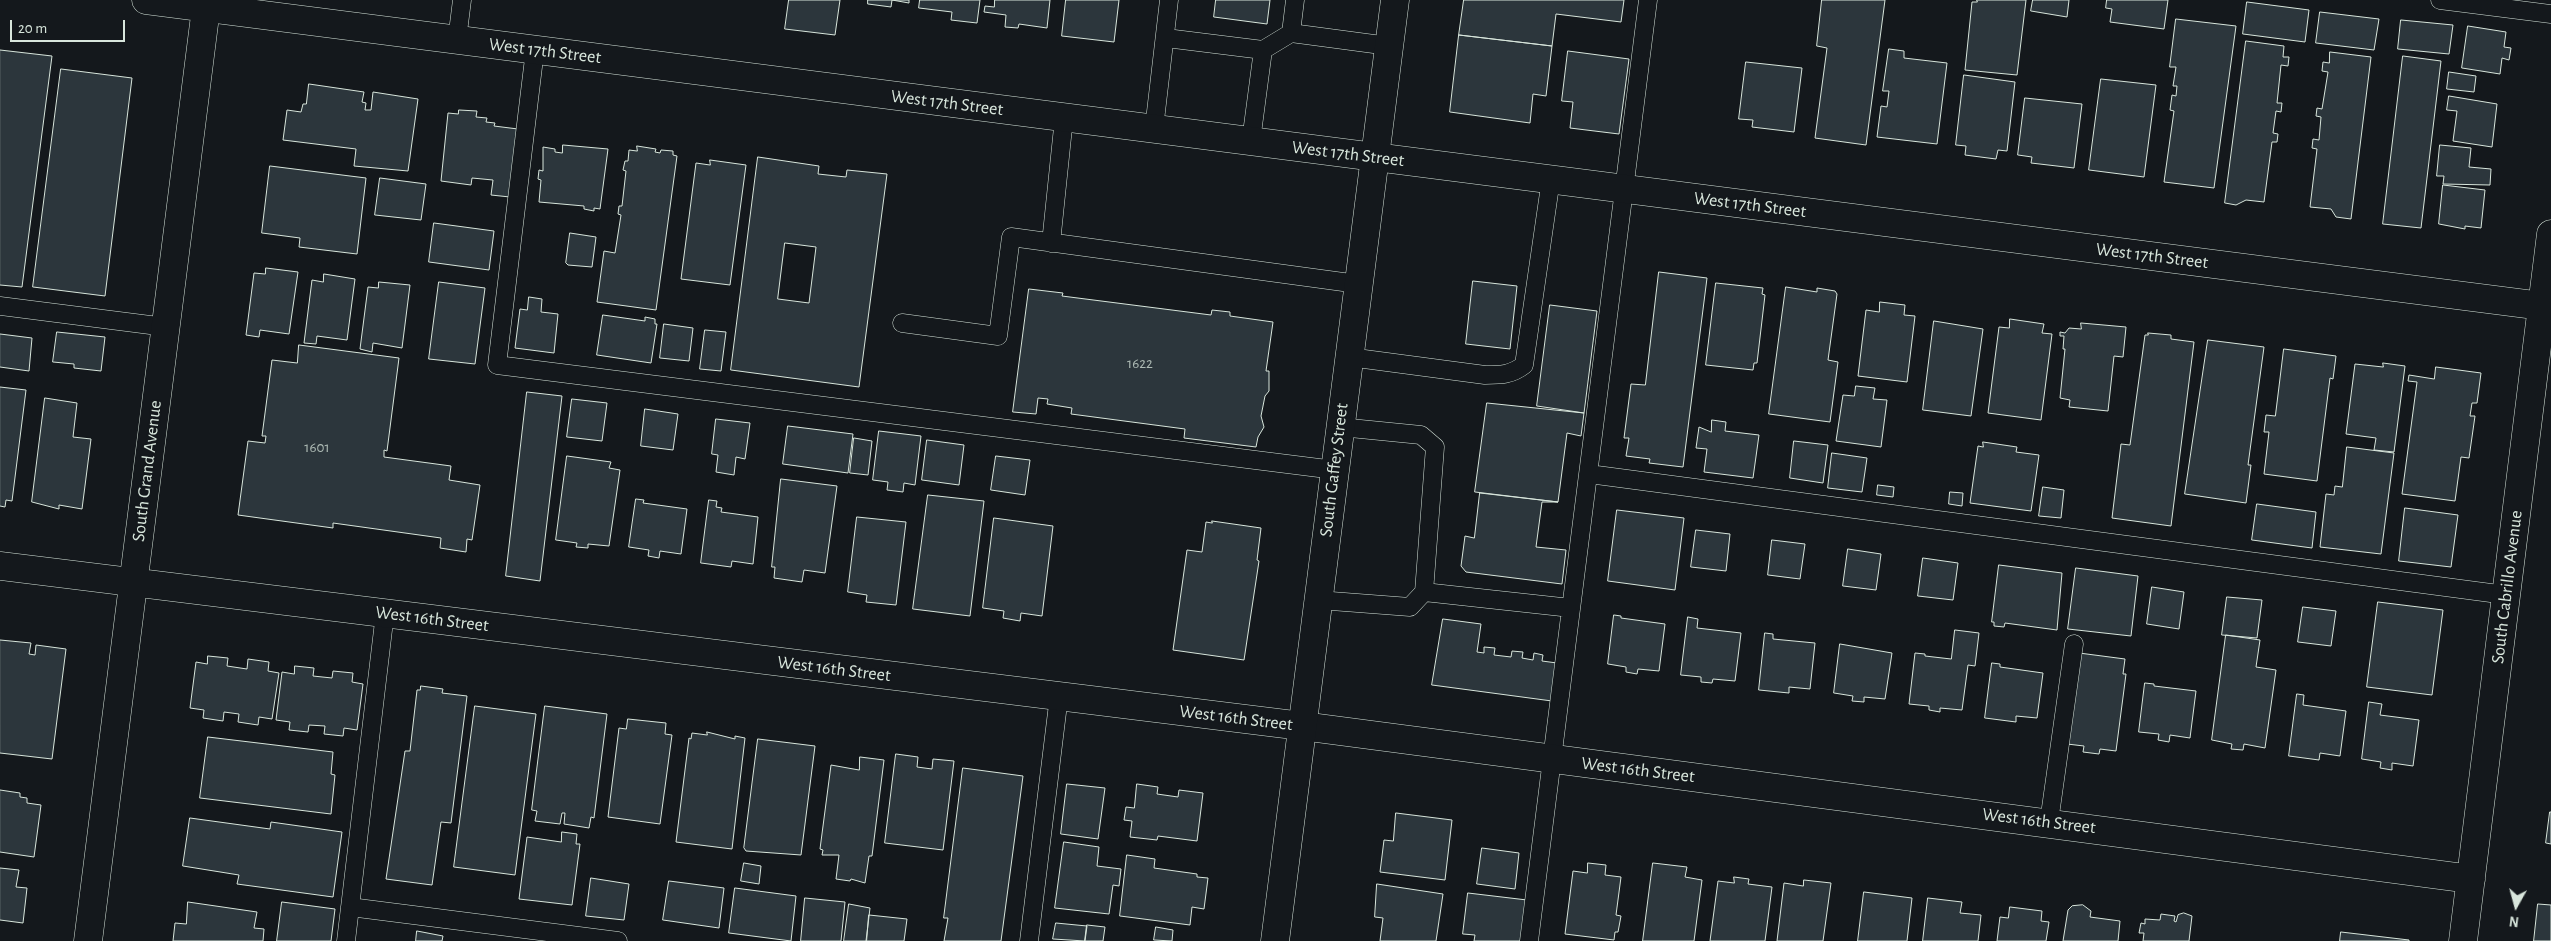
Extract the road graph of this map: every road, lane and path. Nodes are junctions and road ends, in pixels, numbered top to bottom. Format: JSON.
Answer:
{"nodes":[{"id":1,"x":146,"y":0,"type":"edge"},
{"id":2,"x":462,"y":0,"type":"edge"},
{"id":3,"x":1169,"y":0,"type":"edge"},
{"id":4,"x":1295,"y":0,"type":"edge"},
{"id":5,"x":1395,"y":0,"type":"edge"},
{"id":6,"x":1648,"y":0,"type":"edge"},
{"id":7,"x":2440,"y":0,"type":"edge"},
{"id":8,"x":207,"y":4,"type":"edge"},
{"id":9,"x":2551,"y":14,"type":"edge"},
{"id":10,"x":1290,"y":33,"type":"junction"},
{"id":11,"x":1166,"y":38,"type":"junction"},
{"id":12,"x":457,"y":40,"type":"junction"},
{"id":13,"x":1389,"y":46,"type":"junction"},
{"id":14,"x":535,"y":50,"type":"junction"},
{"id":15,"x":1263,"y":50,"type":"junction"},
{"id":16,"x":1064,"y":118,"type":"junction"},
{"id":17,"x":1154,"y":129,"type":"junction"},
{"id":18,"x":1251,"y":141,"type":"junction"},
{"id":19,"x":1374,"y":157,"type":"junction"},
{"id":20,"x":1552,"y":179,"type":"junction"},
{"id":21,"x":1625,"y":189,"type":"junction"},
{"id":22,"x":2551,"y":234,"type":"edge"},
{"id":23,"x":1051,"y":243,"type":"junction"},
{"id":24,"x":1358,"y":284,"type":"junction"},
{"id":25,"x":0,"y":306,"type":"edge"},
{"id":26,"x":2546,"y":307,"type":"edge"},
{"id":27,"x":902,"y":323,"type":"dead end"},
{"id":28,"x":166,"y":327,"type":"junction"},
{"id":29,"x":1349,"y":357,"type":"junction"},
{"id":30,"x":1340,"y":427,"type":"junction"},
{"id":31,"x":1335,"y":470,"type":"junction"},
{"id":32,"x":1588,"y":474,"type":"junction"},
{"id":33,"x":0,"y":566,"type":"edge"},
{"id":34,"x":133,"y":583,"type":"junction"},
{"id":35,"x":1424,"y":592,"type":"junction"},
{"id":36,"x":2506,"y":595,"type":"junction"},
{"id":37,"x":1318,"y":600,"type":"junction"},
{"id":38,"x":1571,"y":608,"type":"junction"},
{"id":39,"x":385,"y":614,"type":"junction"},
{"id":40,"x":2074,"y":644,"type":"dead end"},
{"id":41,"x":1059,"y":696,"type":"junction"},
{"id":42,"x":1302,"y":726,"type":"junction"},
{"id":43,"x":1552,"y":759,"type":"junction"},
{"id":44,"x":2049,"y":822,"type":"junction"},
{"id":45,"x":2471,"y":879,"type":"junction"},
{"id":46,"x":350,"y":907,"type":"junction"},
{"id":47,"x":88,"y":941,"type":"edge"},
{"id":48,"x":346,"y":941,"type":"edge"},
{"id":49,"x":618,"y":941,"type":"edge"},
{"id":50,"x":1029,"y":941,"type":"edge"},
{"id":51,"x":1275,"y":941,"type":"edge"},
{"id":52,"x":1529,"y":941,"type":"edge"},
{"id":53,"x":2463,"y":941,"type":"edge"}],
"edges":[{"from":1,"to":8,"type":"street","name":"West 17th Street"},
{"from":2,"to":12,"type":"lane"},
{"from":3,"to":11,"type":"lane"},
{"from":4,"to":10,"type":"lane"},
{"from":5,"to":13,"type":"street","name":"South Gaffey Street"},
{"from":6,"to":21,"type":"lane"},
{"from":7,"to":9,"type":"lane"},
{"from":8,"to":12,"type":"street","name":"West 17th Street"},
{"from":8,"to":28,"type":"street","name":"South Grand Avenue"},
{"from":10,"to":13,"type":"lane"},
{"from":10,"to":15,"type":"lane"},
{"from":11,"to":15,"type":"lane"},
{"from":11,"to":17,"type":"lane"},
{"from":12,"to":14,"type":"street","name":"West 17th Street"},
{"from":13,"to":19,"type":"street","name":"South Gaffey Street"},
{"from":14,"to":16,"type":"street","name":"West 17th Street"},
{"from":14,"to":31,"type":"lane"},
{"from":15,"to":18,"type":"lane"},
{"from":16,"to":17,"type":"street","name":"West 17th Street"},
{"from":16,"to":23,"type":"lane"},
{"from":17,"to":18,"type":"street","name":"West 17th Street"},
{"from":18,"to":19,"type":"street","name":"West 17th Street"},
{"from":19,"to":20,"type":"street","name":"West 17th Street"},
{"from":19,"to":24,"type":"street","name":"South Gaffey Street"},
{"from":20,"to":21,"type":"street","name":"West 17th Street"},
{"from":20,"to":29,"type":"lane"},
{"from":21,"to":26,"type":"street","name":"West 17th Street"},
{"from":21,"to":32,"type":"lane"},
{"from":22,"to":26,"type":"street","name":"South Cabrillo Avenue"},
{"from":23,"to":24,"type":"lane"},
{"from":23,"to":27,"type":"lane"},
{"from":24,"to":29,"type":"street","name":"South Gaffey Street"},
{"from":25,"to":28,"type":"lane"},
{"from":26,"to":36,"type":"street","name":"South Cabrillo Avenue"},
{"from":28,"to":34,"type":"street","name":"South Grand Avenue"},
{"from":29,"to":30,"type":"street","name":"South Gaffey Street"},
{"from":30,"to":31,"type":"street","name":"South Gaffey Street"},
{"from":30,"to":35,"type":"lane"},
{"from":31,"to":37,"type":"street","name":"South Gaffey Street"},
{"from":32,"to":36,"type":"lane"},
{"from":32,"to":38,"type":"lane"},
{"from":33,"to":34,"type":"street","name":"West 16th Street"},
{"from":34,"to":39,"type":"street","name":"West 16th Street"},
{"from":34,"to":47,"type":"street","name":"South Grand Avenue"},
{"from":35,"to":37,"type":"lane"},
{"from":35,"to":38,"type":"lane"},
{"from":36,"to":45,"type":"street","name":"South Cabrillo Avenue"},
{"from":37,"to":42,"type":"street","name":"South Gaffey Street"},
{"from":38,"to":43,"type":"lane"},
{"from":39,"to":41,"type":"street","name":"West 16th Street"},
{"from":39,"to":46,"type":"lane"},
{"from":40,"to":44,"type":"lane"},
{"from":41,"to":42,"type":"street","name":"West 16th Street"},
{"from":41,"to":50,"type":"lane"},
{"from":42,"to":43,"type":"street","name":"West 16th Street"},
{"from":42,"to":51,"type":"street","name":"South Gaffey Street"},
{"from":43,"to":44,"type":"street","name":"West 16th Street"},
{"from":43,"to":52,"type":"lane"},
{"from":44,"to":45,"type":"street","name":"West 16th Street"},
{"from":45,"to":53,"type":"street","name":"South Cabrillo Avenue"},
{"from":46,"to":48,"type":"lane"},
{"from":46,"to":49,"type":"lane"}]}
